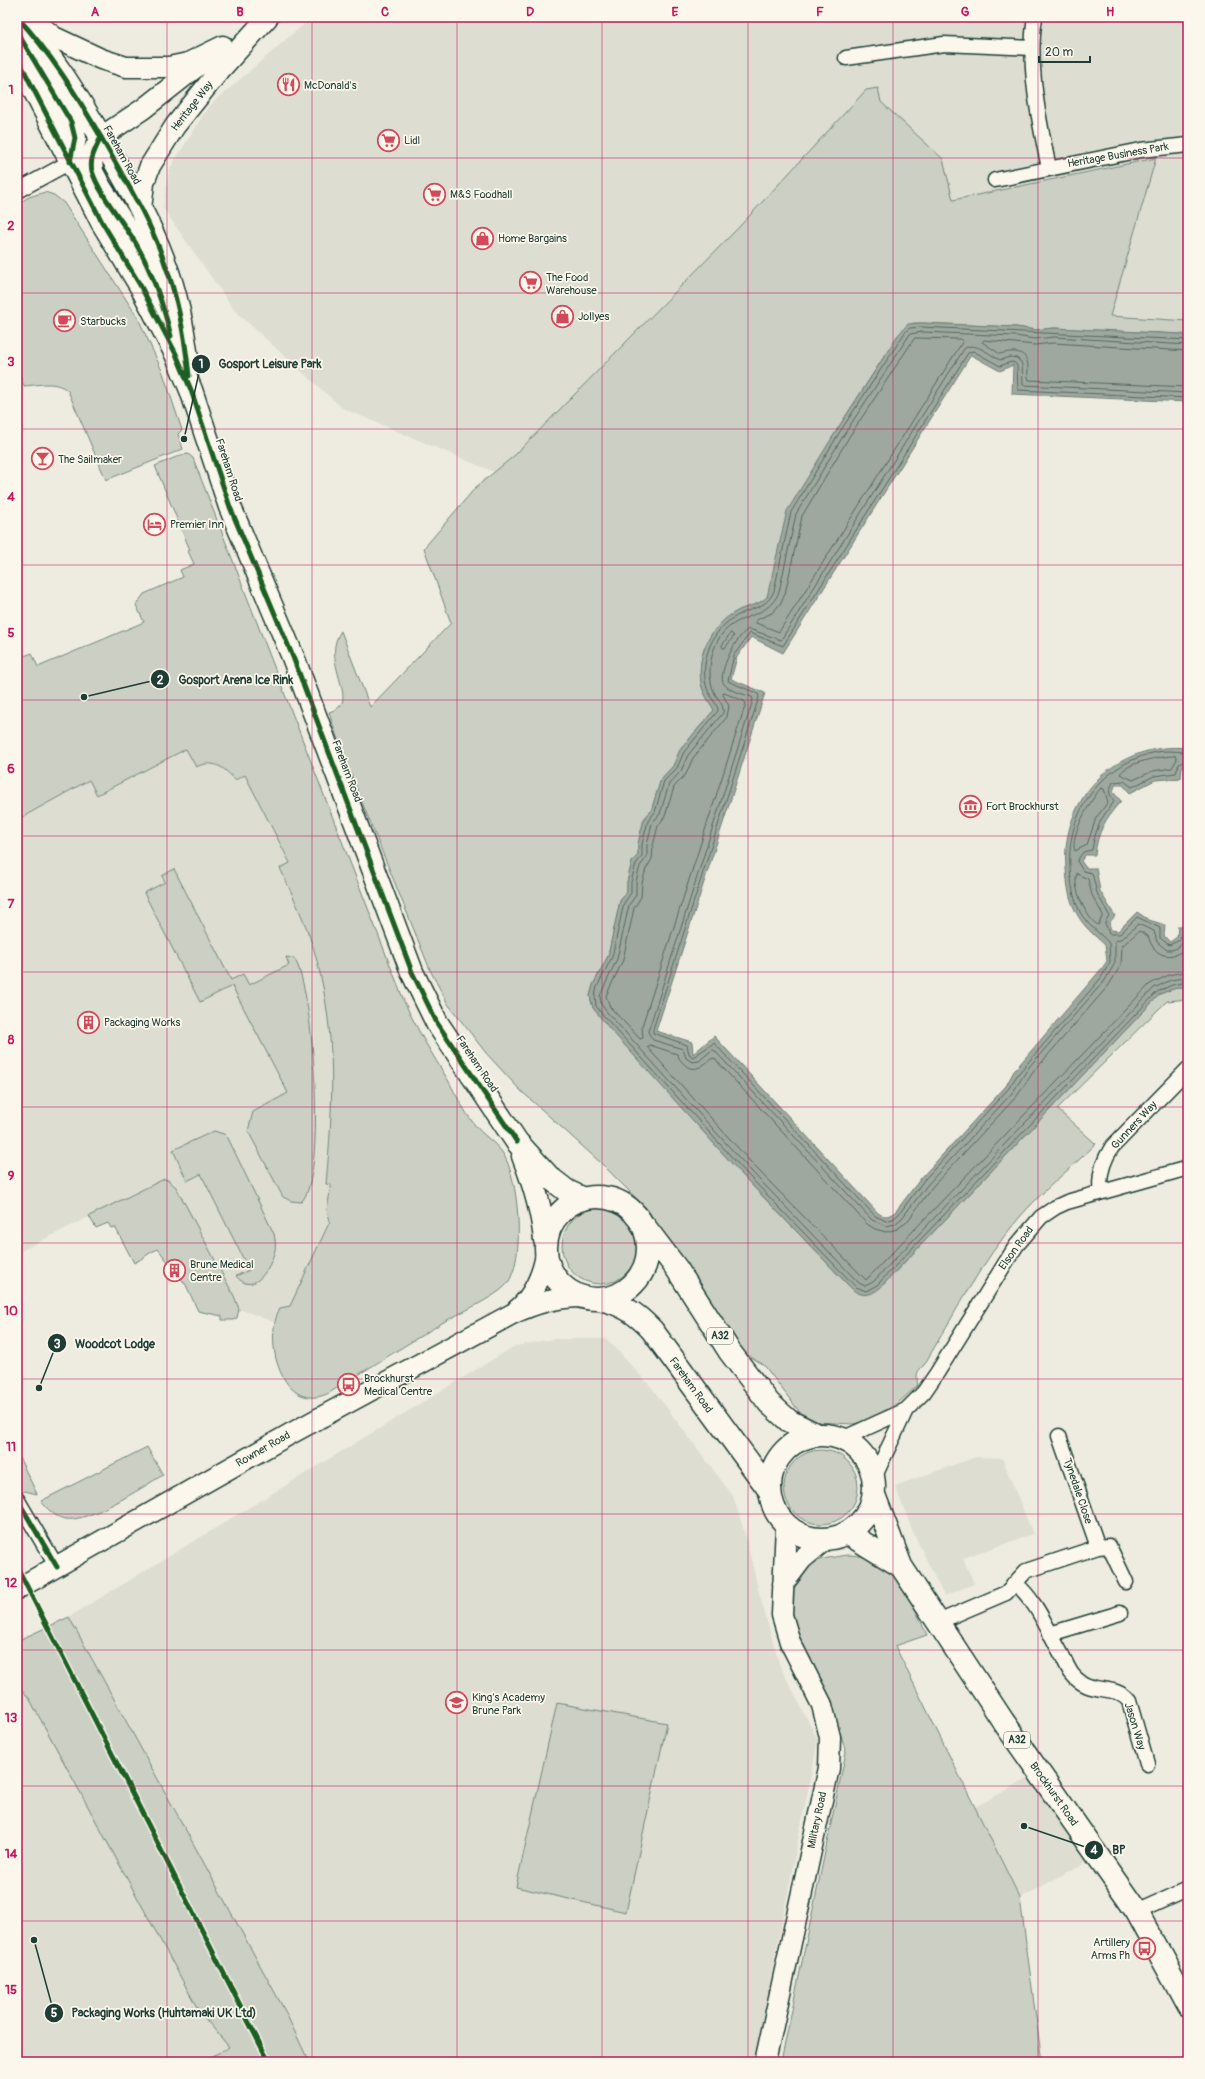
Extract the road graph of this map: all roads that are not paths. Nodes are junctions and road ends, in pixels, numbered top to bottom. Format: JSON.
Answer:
{"nodes":[{"id":1,"x":17,"y":17,"type":"edge"},
{"id":2,"x":30,"y":17,"type":"edge"},
{"id":3,"x":262,"y":17,"type":"edge"},
{"id":4,"x":268,"y":17,"type":"edge"},
{"id":5,"x":1035,"y":17,"type":"edge"},
{"id":6,"x":17,"y":32,"type":"edge"},
{"id":7,"x":223,"y":46,"type":"junction"},
{"id":8,"x":1032,"y":48,"type":"junction"},
{"id":9,"x":17,"y":57,"type":"edge"},
{"id":10,"x":846,"y":58,"type":"dead end"},
{"id":11,"x":101,"y":137,"type":"junction"},
{"id":12,"x":1188,"y":145,"type":"edge"},
{"id":13,"x":70,"y":162,"type":"junction"},
{"id":14,"x":1049,"y":168,"type":"junction"},
{"id":15,"x":995,"y":180,"type":"dead end"},
{"id":16,"x":17,"y":191,"type":"edge"},
{"id":17,"x":141,"y":209,"type":"junction"},
{"id":18,"x":176,"y":354,"type":"junction"},
{"id":19,"x":191,"y":390,"type":"junction"},
{"id":20,"x":1188,"y":1068,"type":"edge"},
{"id":21,"x":517,"y":1142,"type":"junction"},
{"id":22,"x":1188,"y":1168,"type":"edge"},
{"id":23,"x":1101,"y":1192,"type":"junction"},
{"id":24,"x":584,"y":1199,"type":"junction"},
{"id":25,"x":640,"y":1220,"type":"junction"},
{"id":26,"x":546,"y":1251,"type":"junction"},
{"id":27,"x":590,"y":1298,"type":"junction"},
{"id":28,"x":512,"y":1314,"type":"junction"},
{"id":29,"x":906,"y":1410,"type":"junction"},
{"id":30,"x":817,"y":1435,"type":"junction"},
{"id":31,"x":1059,"y":1436,"type":"dead end"},
{"id":32,"x":842,"y":1439,"type":"junction"},
{"id":33,"x":874,"y":1487,"type":"junction"},
{"id":34,"x":770,"y":1491,"type":"junction"},
{"id":35,"x":17,"y":1499,"type":"edge"},
{"id":36,"x":786,"y":1525,"type":"junction"},
{"id":37,"x":847,"y":1533,"type":"junction"},
{"id":38,"x":826,"y":1539,"type":"junction"},
{"id":39,"x":1098,"y":1547,"type":"junction"},
{"id":40,"x":901,"y":1566,"type":"junction"},
{"id":41,"x":57,"y":1567,"type":"junction"},
{"id":42,"x":1126,"y":1582,"type":"dead end"},
{"id":43,"x":1015,"y":1583,"type":"junction"},
{"id":44,"x":783,"y":1584,"type":"junction"},
{"id":45,"x":17,"y":1589,"type":"edge"},
{"id":46,"x":1120,"y":1613,"type":"dead end"},
{"id":47,"x":938,"y":1622,"type":"junction"},
{"id":48,"x":1050,"y":1634,"type":"junction"},
{"id":49,"x":1147,"y":1764,"type":"dead end"},
{"id":50,"x":1188,"y":1889,"type":"edge"},
{"id":51,"x":1137,"y":1912,"type":"junction"},
{"id":52,"x":1188,"y":2006,"type":"edge"},
{"id":53,"x":765,"y":2062,"type":"edge"}],
"edges":[{"from":1,"to":11,"type":"main road","name":"Fareham Road"},
{"from":2,"to":7,"type":"street","name":"Heritage Way"},
{"from":3,"to":7,"type":"street","name":"Heritage Way"},
{"from":4,"to":17,"type":"street","name":"Heritage Way"},
{"from":5,"to":8,"type":"street"},
{"from":6,"to":13,"type":"main road"},
{"from":7,"to":11,"type":"street","name":"Heritage Way"},
{"from":8,"to":10,"type":"street"},
{"from":8,"to":14,"type":"street"},
{"from":9,"to":13,"type":"main road","name":"Fareham Road"},
{"from":11,"to":13,"type":"main road"},
{"from":11,"to":17,"type":"main road","name":"Fareham Road"},
{"from":11,"to":18,"type":"main road"},
{"from":12,"to":14,"type":"street","name":"Heritage Business Park"},
{"from":13,"to":16,"type":"street"},
{"from":13,"to":18,"type":"main road","name":"Fareham Road"},
{"from":14,"to":15,"type":"street","name":"Heritage Business Park"},
{"from":17,"to":19,"type":"main road","name":"Fareham Road"},
{"from":18,"to":19,"type":"main road","name":"Fareham Road"},
{"from":19,"to":21,"type":"main road","name":"Fareham Road"},
{"from":20,"to":23,"type":"street","name":"Gunners Way"},
{"from":21,"to":24,"type":"main road","name":"Fareham Road"},
{"from":21,"to":26,"type":"main road","name":"Fareham Road"},
{"from":22,"to":23,"type":"street","name":"Elson Road"},
{"from":23,"to":29,"type":"street","name":"Elson Road"},
{"from":24,"to":25,"type":"main road"},
{"from":24,"to":26,"type":"main road"},
{"from":25,"to":27,"type":"main road"},
{"from":25,"to":30,"type":"main road","number":"A32"},
{"from":26,"to":27,"type":"main road"},
{"from":26,"to":28,"type":"street","name":"Rowner Road"},
{"from":27,"to":28,"type":"street","name":"Rowner Road"},
{"from":27,"to":34,"type":"main road","name":"Fareham Road"},
{"from":28,"to":41,"type":"street","name":"Rowner Road"},
{"from":29,"to":32,"type":"street","name":"Elson Road"},
{"from":29,"to":33,"type":"street","name":"Elson Road"},
{"from":30,"to":32,"type":"main road"},
{"from":30,"to":34,"type":"main road"},
{"from":31,"to":39,"type":"street","name":"Tynedale Close"},
{"from":32,"to":33,"type":"main road"},
{"from":33,"to":37,"type":"main road"},
{"from":33,"to":40,"type":"main road","name":"Brockhurst Road","number":"A32"},
{"from":34,"to":36,"type":"main road"},
{"from":35,"to":41,"type":"street"},
{"from":36,"to":38,"type":"main road"},
{"from":36,"to":44,"type":"street","name":"Military Road"},
{"from":37,"to":38,"type":"main road"},
{"from":37,"to":40,"type":"main road","name":"Brockhurst Road","number":"A32"},
{"from":38,"to":44,"type":"street"},
{"from":39,"to":42,"type":"street"},
{"from":39,"to":43,"type":"street"},
{"from":40,"to":47,"type":"main road","name":"Brockhurst Road","number":"A32"},
{"from":41,"to":45,"type":"street","name":"Rowner Road"},
{"from":43,"to":47,"type":"street"},
{"from":43,"to":48,"type":"street","name":"Jason Way"},
{"from":44,"to":53,"type":"street","name":"Military Road"},
{"from":46,"to":48,"type":"street"},
{"from":47,"to":51,"type":"main road","name":"Brockhurst Road","number":"A32"},
{"from":48,"to":49,"type":"street","name":"Jason Way"},
{"from":50,"to":51,"type":"street"},
{"from":51,"to":52,"type":"main road","name":"Brockhurst Road","number":"A32"}]}
